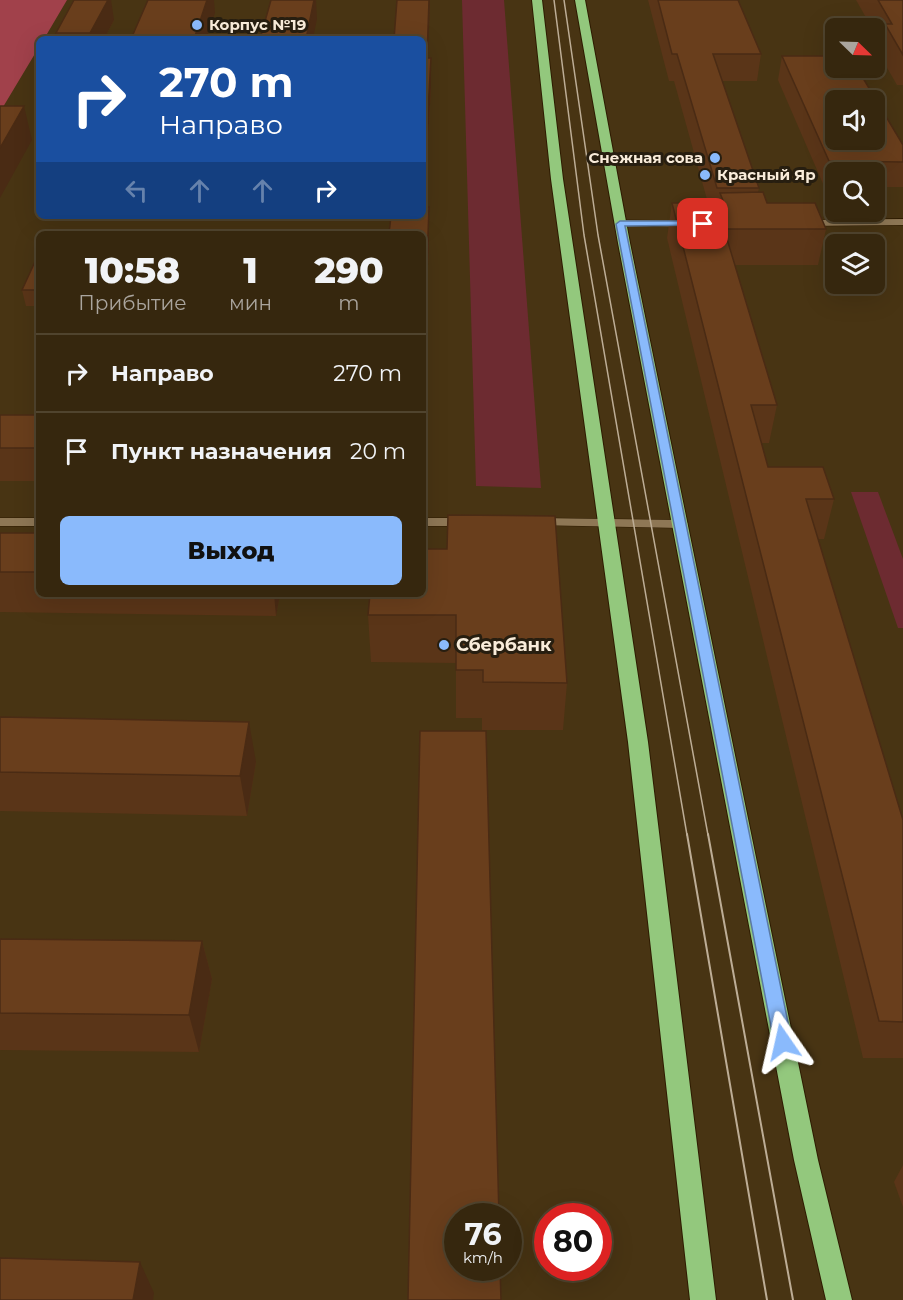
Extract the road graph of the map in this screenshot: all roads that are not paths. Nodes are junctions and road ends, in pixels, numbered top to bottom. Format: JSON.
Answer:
{"nodes":[{"id":1,"x":537,"y":0,"type":"edge"},
{"id":2,"x":580,"y":0,"type":"edge"},
{"id":3,"x":903,"y":222,"type":"edge"},
{"id":4,"x":788,"y":223,"type":"edge"},
{"id":5,"x":620,"y":224,"type":"junction"},
{"id":6,"x":706,"y":224,"type":"edge"},
{"id":7,"x":0,"y":522,"type":"edge"},
{"id":8,"x":36,"y":522,"type":"edge"},
{"id":9,"x":426,"y":522,"type":"edge"},
{"id":10,"x":486,"y":522,"type":"edge"},
{"id":11,"x":520,"y":522,"type":"edge"},
{"id":12,"x":681,"y":524,"type":"junction"},
{"id":13,"x":608,"y":525,"type":"junction"},
{"id":14,"x":703,"y":1300,"type":"edge"},
{"id":15,"x":839,"y":1300,"type":"edge"}],
"edges":[{"from":1,"to":13,"type":"highway"},
{"from":2,"to":5,"type":"highway"},
{"from":3,"to":4,"type":"street"},
{"from":5,"to":6,"type":"street"},
{"from":5,"to":12,"type":"highway"},
{"from":7,"to":8,"type":"street"},
{"from":9,"to":10,"type":"street"},
{"from":11,"to":13,"type":"street"},
{"from":12,"to":13,"type":"street"},
{"from":12,"to":15,"type":"highway"},
{"from":13,"to":14,"type":"highway"}]}
